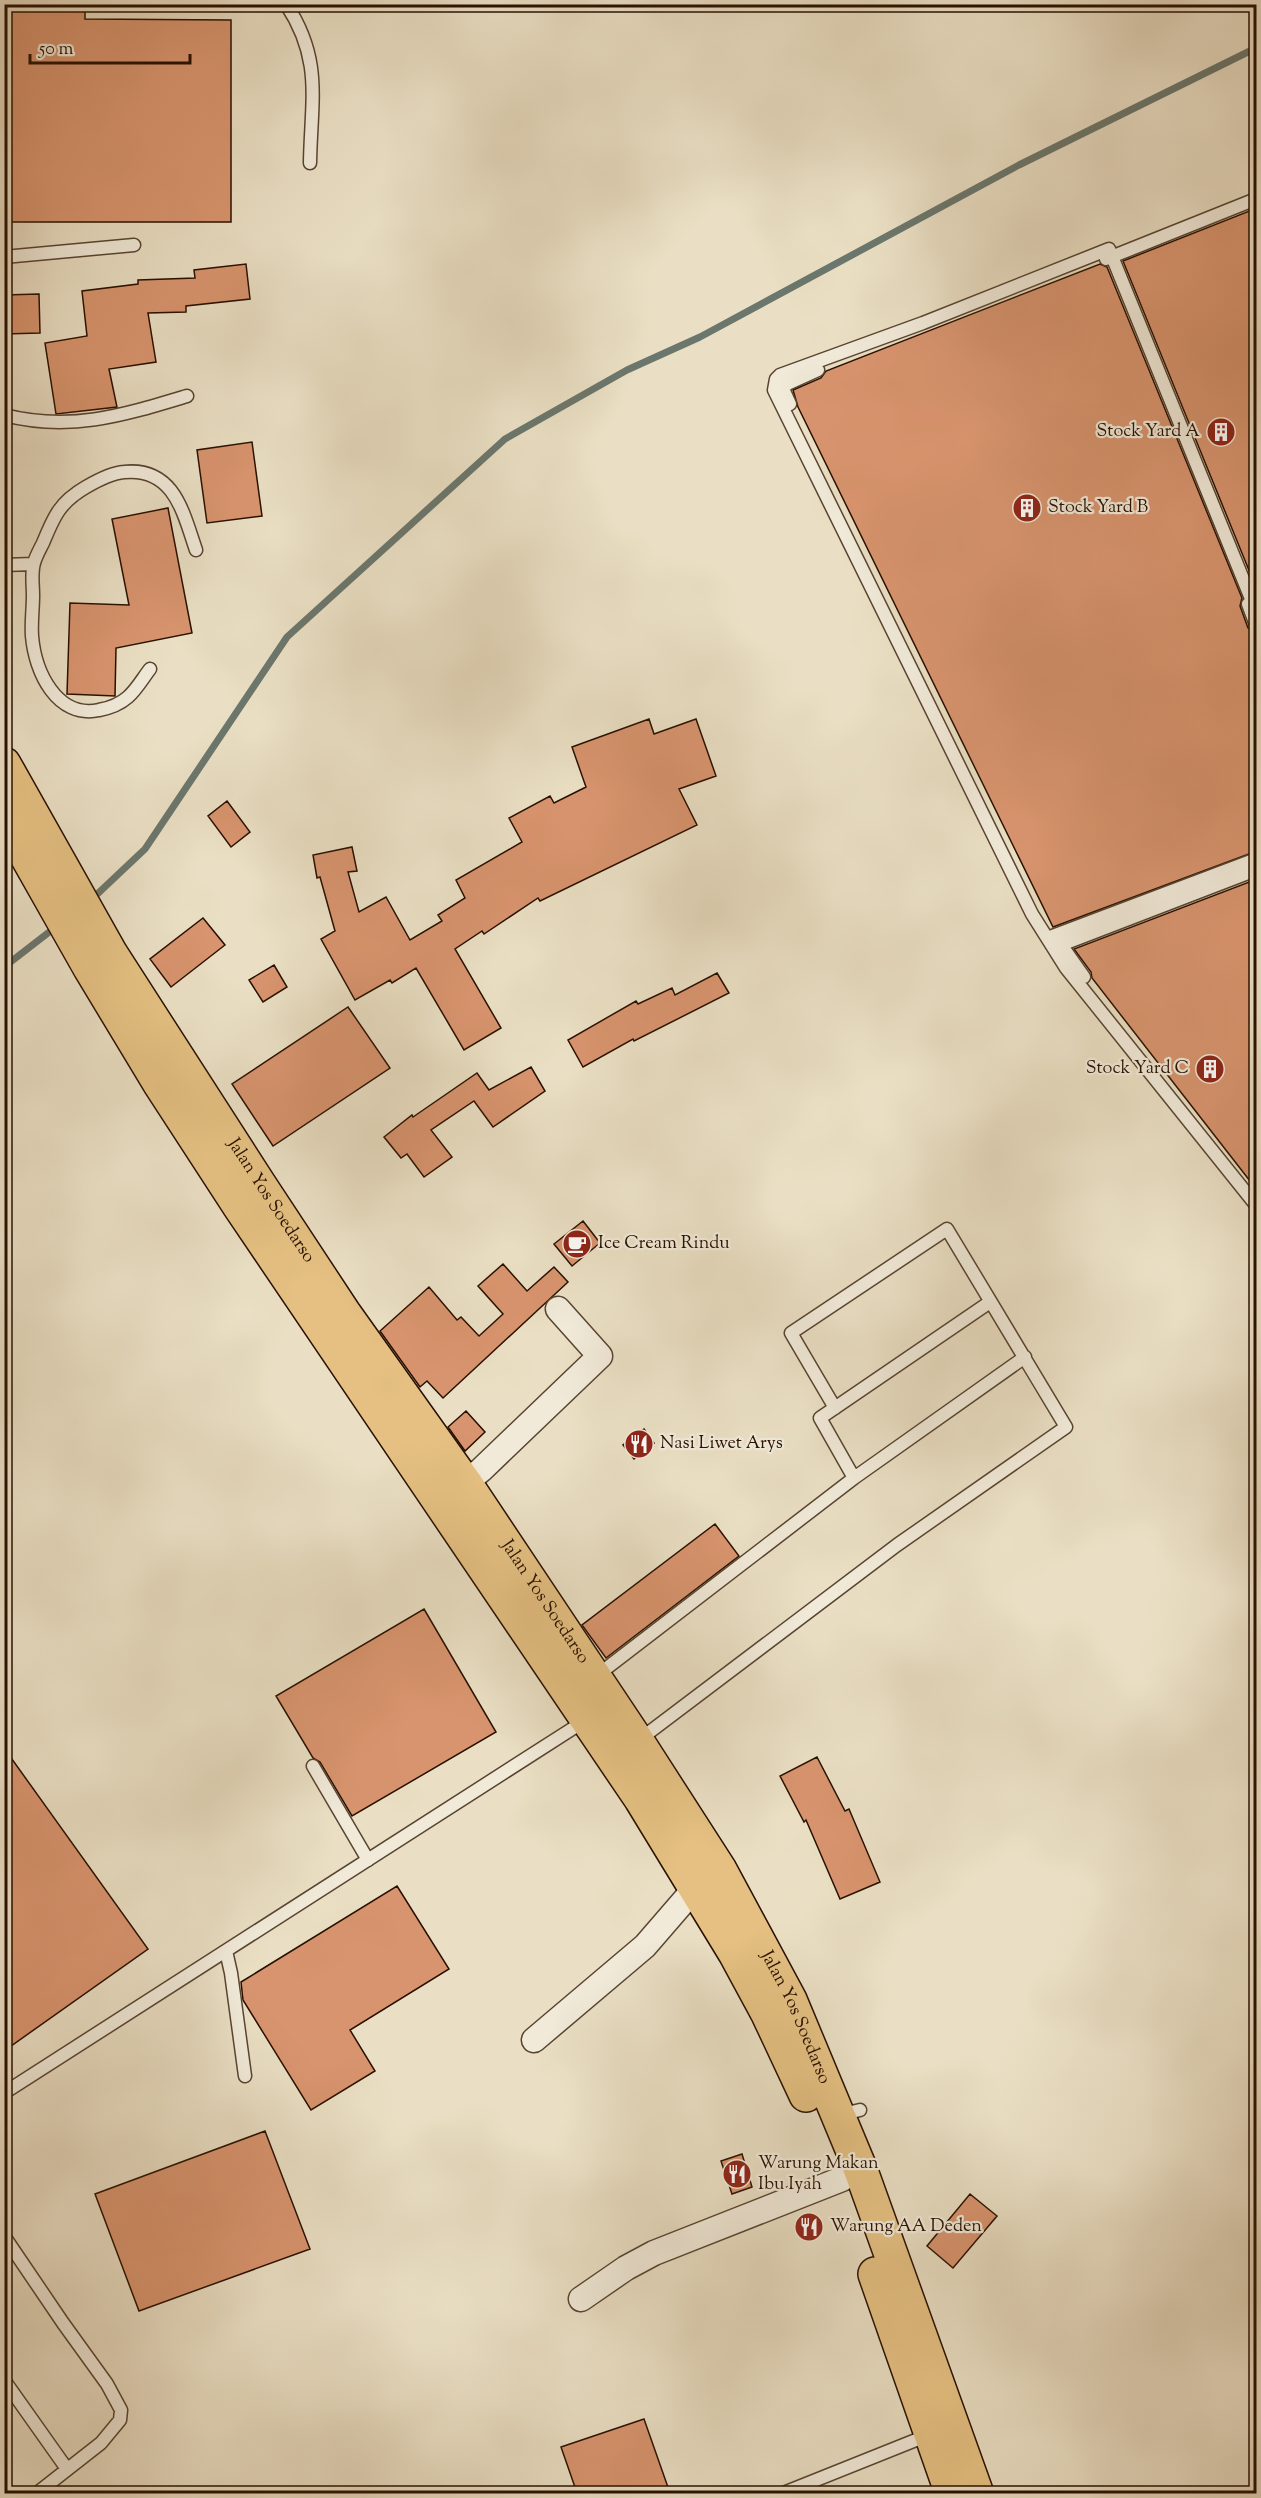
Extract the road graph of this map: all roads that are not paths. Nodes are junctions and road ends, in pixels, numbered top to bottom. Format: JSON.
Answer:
{"nodes":[{"id":1,"x":286,"y":4,"type":"edge"},
{"id":2,"x":310,"y":162,"type":"dead end"},
{"id":3,"x":1257,"y":191,"type":"edge"},
{"id":4,"x":1257,"y":199,"type":"edge"},
{"id":5,"x":134,"y":245,"type":"dead end"},
{"id":6,"x":1107,"y":254,"type":"junction"},
{"id":7,"x":4,"y":257,"type":"edge"},
{"id":8,"x":187,"y":396,"type":"dead end"},
{"id":9,"x":4,"y":415,"type":"edge"},
{"id":10,"x":196,"y":550,"type":"dead end"},
{"id":11,"x":33,"y":564,"type":"junction"},
{"id":12,"x":4,"y":565,"type":"edge"},
{"id":13,"x":1257,"y":611,"type":"edge"},
{"id":14,"x":1257,"y":626,"type":"edge"},
{"id":15,"x":150,"y":669,"type":"dead end"},
{"id":16,"x":4,"y":764,"type":"edge"},
{"id":17,"x":4,"y":816,"type":"edge"},
{"id":18,"x":40,"y":853,"type":"junction"},
{"id":19,"x":1257,"y":859,"type":"edge"},
{"id":20,"x":1257,"y":870,"type":"edge"},
{"id":21,"x":1055,"y":939,"type":"junction"},
{"id":22,"x":100,"y":961,"type":"junction"},
{"id":23,"x":1257,"y":1194,"type":"edge"},
{"id":24,"x":1257,"y":1205,"type":"edge"},
{"id":25,"x":990,"y":1302,"type":"junction"},
{"id":26,"x":558,"y":1309,"type":"dead end"},
{"id":27,"x":332,"y":1321,"type":"junction"},
{"id":28,"x":1025,"y":1357,"type":"junction"},
{"id":29,"x":835,"y":1408,"type":"junction"},
{"id":30,"x":854,"y":1478,"type":"junction"},
{"id":31,"x":453,"y":1493,"type":"junction"},
{"id":32,"x":583,"y":1693,"type":"junction"},
{"id":33,"x":626,"y":1750,"type":"junction"},
{"id":34,"x":313,"y":1766,"type":"dead end"},
{"id":35,"x":368,"y":1860,"type":"junction"},
{"id":36,"x":696,"y":1887,"type":"junction"},
{"id":37,"x":226,"y":1951,"type":"junction"},
{"id":38,"x":534,"y":2040,"type":"dead end"},
{"id":39,"x":245,"y":2076,"type":"dead end"},
{"id":40,"x":4,"y":2093,"type":"edge"},
{"id":41,"x":842,"y":2179,"type":"junction"},
{"id":42,"x":4,"y":2236,"type":"edge"},
{"id":43,"x":884,"y":2266,"type":"junction"},
{"id":44,"x":581,"y":2299,"type":"dead end"},
{"id":45,"x":4,"y":2380,"type":"edge"},
{"id":46,"x":944,"y":2429,"type":"junction"},
{"id":47,"x":67,"y":2469,"type":"junction"},
{"id":48,"x":36,"y":2493,"type":"edge"},
{"id":49,"x":781,"y":2493,"type":"edge"},
{"id":50,"x":952,"y":2493,"type":"edge"},
{"id":51,"x":977,"y":2493,"type":"edge"}],
"edges":[{"from":1,"to":2,"type":"lane"},
{"from":3,"to":6,"type":"lane"},
{"from":4,"to":6,"type":"lane"},
{"from":5,"to":7,"type":"lane"},
{"from":6,"to":13,"type":"lane"},
{"from":6,"to":14,"type":"lane"},
{"from":6,"to":21,"type":"lane"},
{"from":8,"to":9,"type":"lane"},
{"from":10,"to":11,"type":"lane"},
{"from":11,"to":12,"type":"lane"},
{"from":11,"to":15,"type":"lane"},
{"from":16,"to":18,"type":"highway","name":"Jalan Yos Soedarso"},
{"from":17,"to":18,"type":"highway","name":"Jalan Yos Soedarso"},
{"from":18,"to":22,"type":"highway","name":"Jalan Yos Soedarso"},
{"from":19,"to":21,"type":"lane"},
{"from":20,"to":21,"type":"lane"},
{"from":21,"to":23,"type":"lane"},
{"from":21,"to":24,"type":"lane"},
{"from":22,"to":27,"type":"highway","name":"Jalan Yos Soedarso"},
{"from":22,"to":27,"type":"highway","name":"Jalan Yos Soedarso"},
{"from":25,"to":28,"type":"lane"},
{"from":25,"to":29,"type":"lane"},
{"from":25,"to":29,"type":"lane"},
{"from":26,"to":31,"type":"street"},
{"from":27,"to":31,"type":"highway","name":"Jalan Yos Soedarso"},
{"from":28,"to":30,"type":"lane"},
{"from":28,"to":33,"type":"lane"},
{"from":29,"to":30,"type":"lane"},
{"from":30,"to":32,"type":"lane"},
{"from":31,"to":32,"type":"highway","name":"Jalan Yos Soedarso"},
{"from":32,"to":33,"type":"highway","name":"Jalan Yos Soedarso"},
{"from":32,"to":35,"type":"lane"},
{"from":33,"to":36,"type":"highway","name":"Jalan Yos Soedarso"},
{"from":33,"to":43,"type":"highway","name":"Jalan Yos Soedarso"},
{"from":34,"to":35,"type":"lane"},
{"from":35,"to":37,"type":"lane"},
{"from":36,"to":38,"type":"street"},
{"from":36,"to":41,"type":"highway","name":"Jalan Yos Soedarso"},
{"from":37,"to":39,"type":"lane"},
{"from":37,"to":40,"type":"lane"},
{"from":41,"to":43,"type":"highway","name":"Jalan Yos Soedarso"},
{"from":41,"to":44,"type":"street"},
{"from":42,"to":47,"type":"lane"},
{"from":43,"to":46,"type":"highway","name":"Jalan Yos Soedarso"},
{"from":45,"to":47,"type":"lane"},
{"from":46,"to":49,"type":"lane"},
{"from":46,"to":50,"type":"highway","name":"Jalan Yos Soedarso"},
{"from":46,"to":51,"type":"highway","name":"Jalan Yos Soedarso"},
{"from":47,"to":48,"type":"lane"}]}
